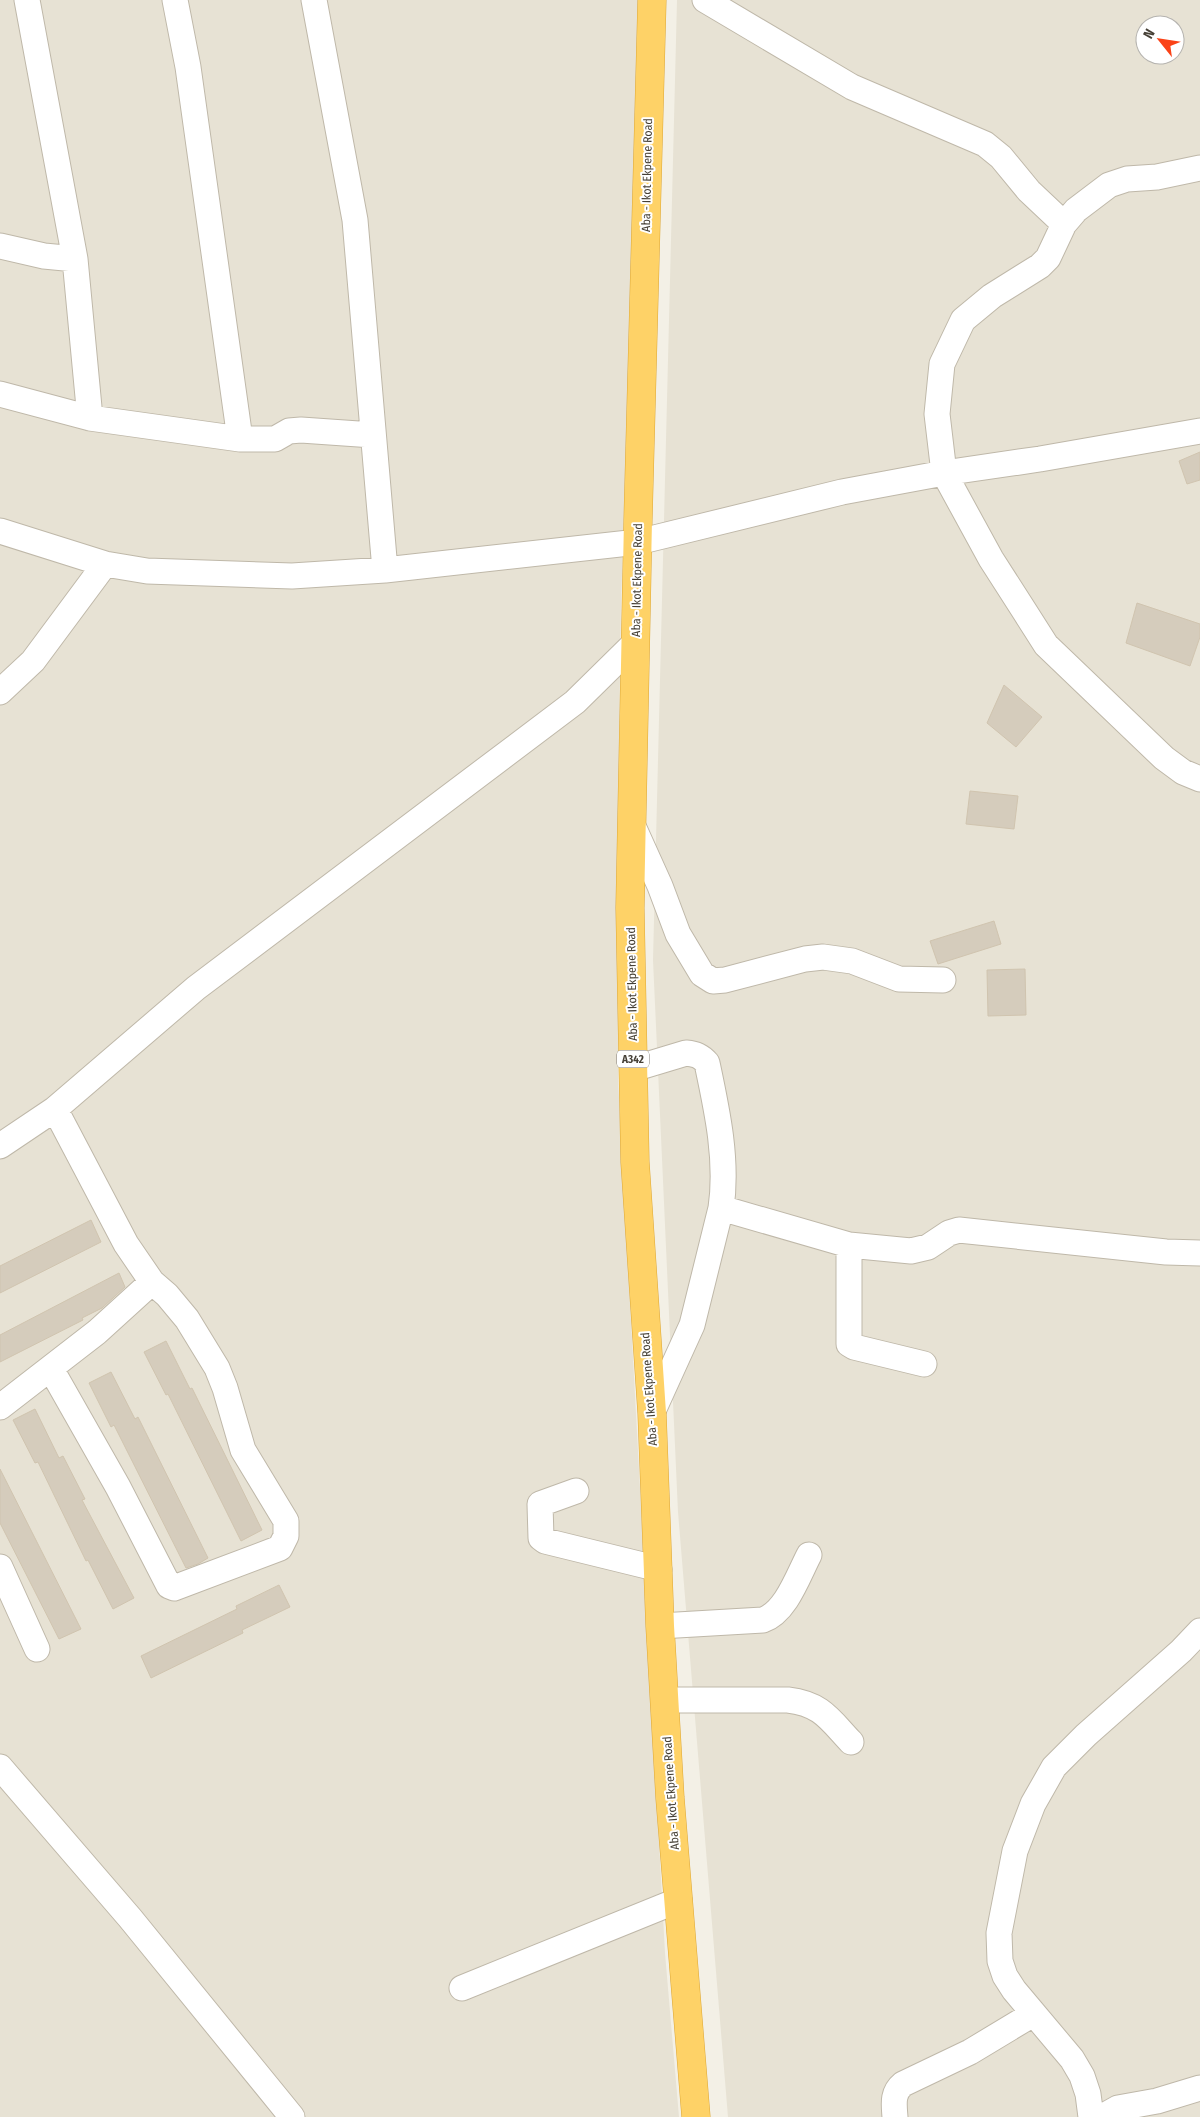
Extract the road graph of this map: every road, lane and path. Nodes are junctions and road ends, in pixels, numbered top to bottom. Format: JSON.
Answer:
{"nodes":[{"id":1,"x":27,"y":0,"type":"edge"},
{"id":2,"x":175,"y":0,"type":"edge"},
{"id":3,"x":314,"y":0,"type":"edge"},
{"id":4,"x":652,"y":0,"type":"edge"},
{"id":5,"x":706,"y":0,"type":"edge"},
{"id":6,"x":1200,"y":168,"type":"edge"},
{"id":7,"x":1064,"y":224,"type":"junction"},
{"id":8,"x":0,"y":246,"type":"edge"},
{"id":9,"x":75,"y":259,"type":"junction"},
{"id":10,"x":0,"y":394,"type":"edge"},
{"id":11,"x":90,"y":418,"type":"junction"},
{"id":12,"x":1200,"y":431,"type":"edge"},
{"id":13,"x":373,"y":435,"type":"junction"},
{"id":14,"x":240,"y":439,"type":"junction"},
{"id":15,"x":944,"y":473,"type":"junction"},
{"id":16,"x":0,"y":532,"type":"edge"},
{"id":17,"x":638,"y":542,"type":"junction"},
{"id":18,"x":105,"y":564,"type":"junction"},
{"id":19,"x":385,"y":570,"type":"junction"},
{"id":20,"x":635,"y":643,"type":"junction"},
{"id":21,"x":0,"y":692,"type":"edge"},
{"id":22,"x":1200,"y":779,"type":"edge"},
{"id":23,"x":632,"y":824,"type":"junction"},
{"id":24,"x":943,"y":980,"type":"dead end"},
{"id":25,"x":633,"y":1069,"type":"junction"},
{"id":26,"x":54,"y":1109,"type":"junction"},
{"id":27,"x":0,"y":1146,"type":"edge"},
{"id":28,"x":721,"y":1208,"type":"junction"},
{"id":29,"x":849,"y":1245,"type":"junction"},
{"id":30,"x":1200,"y":1253,"type":"edge"},
{"id":31,"x":152,"y":1282,"type":"junction"},
{"id":32,"x":924,"y":1364,"type":"dead end"},
{"id":33,"x":51,"y":1369,"type":"junction"},
{"id":34,"x":0,"y":1407,"type":"edge"},
{"id":35,"x":652,"y":1413,"type":"junction"},
{"id":36,"x":576,"y":1491,"type":"dead end"},
{"id":37,"x":809,"y":1555,"type":"dead end"},
{"id":38,"x":0,"y":1567,"type":"edge"},
{"id":39,"x":659,"y":1569,"type":"junction"},
{"id":40,"x":660,"y":1626,"type":"junction"},
{"id":41,"x":1200,"y":1631,"type":"edge"},
{"id":42,"x":37,"y":1649,"type":"dead end"},
{"id":43,"x":664,"y":1700,"type":"junction"},
{"id":44,"x":851,"y":1742,"type":"dead end"},
{"id":45,"x":0,"y":1767,"type":"edge"},
{"id":46,"x":679,"y":1900,"type":"junction"},
{"id":47,"x":462,"y":1988,"type":"dead end"},
{"id":48,"x":1033,"y":2014,"type":"junction"},
{"id":49,"x":1200,"y":2088,"type":"edge"},
{"id":50,"x":1090,"y":2105,"type":"edge"},
{"id":51,"x":1110,"y":2113,"type":"edge"},
{"id":52,"x":292,"y":2117,"type":"edge"},
{"id":53,"x":696,"y":2117,"type":"edge"},
{"id":54,"x":895,"y":2117,"type":"edge"}],
"edges":[{"from":1,"to":9,"type":"street"},
{"from":2,"to":14,"type":"street"},
{"from":3,"to":13,"type":"street"},
{"from":4,"to":17,"type":"highway","name":"Aba - Ikot Ekpene Road","number":"A342"},
{"from":5,"to":7,"type":"street"},
{"from":6,"to":7,"type":"street"},
{"from":7,"to":15,"type":"street"},
{"from":8,"to":9,"type":"street"},
{"from":9,"to":11,"type":"street"},
{"from":10,"to":11,"type":"street"},
{"from":11,"to":14,"type":"street"},
{"from":12,"to":15,"type":"street"},
{"from":13,"to":14,"type":"street"},
{"from":13,"to":19,"type":"street"},
{"from":15,"to":17,"type":"street"},
{"from":15,"to":22,"type":"street"},
{"from":16,"to":18,"type":"street"},
{"from":17,"to":19,"type":"street"},
{"from":17,"to":20,"type":"highway","name":"Aba - Ikot Ekpene Road","number":"A342"},
{"from":18,"to":19,"type":"street"},
{"from":18,"to":21,"type":"street"},
{"from":20,"to":23,"type":"highway","name":"Aba - Ikot Ekpene Road","number":"A342"},
{"from":20,"to":26,"type":"street"},
{"from":23,"to":24,"type":"street"},
{"from":23,"to":25,"type":"highway","name":"Aba - Ikot Ekpene Road","number":"A342"},
{"from":25,"to":28,"type":"street"},
{"from":25,"to":35,"type":"highway","name":"Aba - Ikot Ekpene Road","number":"A342"},
{"from":26,"to":27,"type":"street"},
{"from":26,"to":31,"type":"street"},
{"from":28,"to":29,"type":"street"},
{"from":28,"to":35,"type":"street"},
{"from":29,"to":30,"type":"street"},
{"from":29,"to":32,"type":"street"},
{"from":31,"to":33,"type":"street"},
{"from":31,"to":33,"type":"street"},
{"from":33,"to":34,"type":"street"},
{"from":35,"to":39,"type":"highway","name":"Aba - Ikot Ekpene Road","number":"A342"},
{"from":36,"to":39,"type":"street"},
{"from":37,"to":40,"type":"street"},
{"from":38,"to":42,"type":"street"},
{"from":39,"to":40,"type":"highway","name":"Aba - Ikot Ekpene Road","number":"A342"},
{"from":40,"to":43,"type":"highway","name":"Aba - Ikot Ekpene Road","number":"A342"},
{"from":41,"to":48,"type":"street"},
{"from":43,"to":44,"type":"street"},
{"from":43,"to":46,"type":"highway","name":"Aba - Ikot Ekpene Road","number":"A342"},
{"from":45,"to":52,"type":"street"},
{"from":46,"to":47,"type":"street"},
{"from":46,"to":53,"type":"highway","name":"Aba - Ikot Ekpene Road","number":"A342"},
{"from":48,"to":50,"type":"street"},
{"from":48,"to":54,"type":"street"},
{"from":49,"to":51,"type":"street"},
{"from":50,"to":51,"type":"street"}]}
